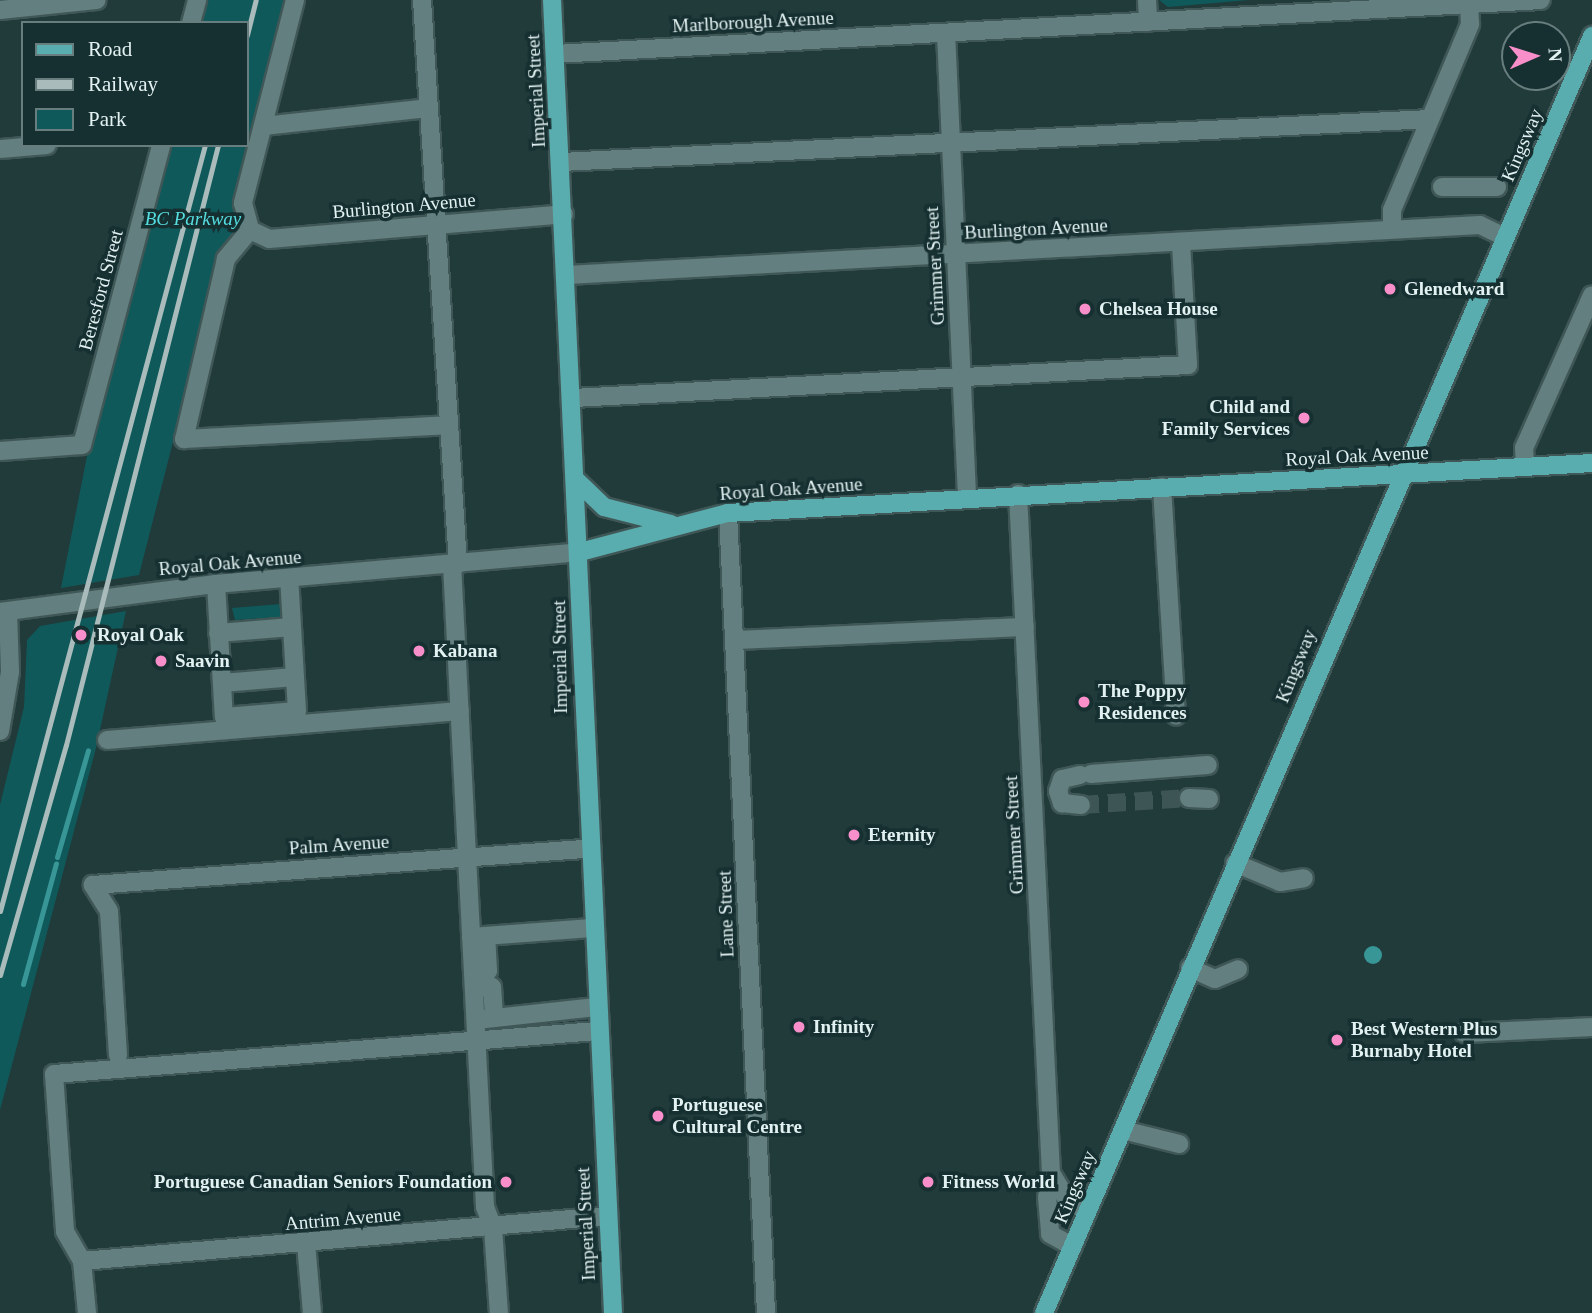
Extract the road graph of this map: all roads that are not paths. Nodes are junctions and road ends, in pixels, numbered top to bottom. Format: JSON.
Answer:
{"nodes":[{"id":1,"x":96,"y":0,"type":"edge"},
{"id":2,"x":197,"y":0,"type":"edge"},
{"id":3,"x":295,"y":0,"type":"edge"},
{"id":4,"x":422,"y":0,"type":"edge"},
{"id":5,"x":552,"y":0,"type":"edge"},
{"id":6,"x":1147,"y":0,"type":"edge"},
{"id":7,"x":1541,"y":0,"type":"edge"},
{"id":8,"x":1429,"y":3,"type":"edge"},
{"id":9,"x":1469,"y":4,"type":"junction"},
{"id":10,"x":0,"y":10,"type":"edge"},
{"id":11,"x":192,"y":21,"type":"edge"},
{"id":12,"x":1147,"y":22,"type":"junction"},
{"id":13,"x":946,"y":33,"type":"junction"},
{"id":14,"x":1592,"y":36,"type":"edge"},
{"id":15,"x":555,"y":54,"type":"junction"},
{"id":16,"x":428,"y":107,"type":"junction"},
{"id":17,"x":1430,"y":119,"type":"junction"},
{"id":18,"x":263,"y":126,"type":"junction"},
{"id":19,"x":951,"y":141,"type":"junction"},
{"id":20,"x":24,"y":147,"type":"edge"},
{"id":21,"x":160,"y":147,"type":"edge"},
{"id":22,"x":0,"y":149,"type":"edge"},
{"id":23,"x":561,"y":162,"type":"junction"},
{"id":24,"x":1442,"y":187,"type":"dead end"},
{"id":25,"x":1497,"y":187,"type":"dead end"},
{"id":26,"x":564,"y":214,"type":"junction"},
{"id":27,"x":434,"y":224,"type":"junction"},
{"id":28,"x":1392,"y":229,"type":"junction"},
{"id":29,"x":250,"y":230,"type":"junction"},
{"id":30,"x":1504,"y":237,"type":"junction"},
{"id":31,"x":1181,"y":242,"type":"junction"},
{"id":32,"x":956,"y":254,"type":"junction"},
{"id":33,"x":567,"y":275,"type":"junction"},
{"id":34,"x":1592,"y":295,"type":"edge"},
{"id":35,"x":961,"y":377,"type":"junction"},
{"id":36,"x":573,"y":398,"type":"junction"},
{"id":37,"x":447,"y":425,"type":"junction"},
{"id":38,"x":0,"y":451,"type":"edge"},
{"id":39,"x":1592,"y":463,"type":"edge"},
{"id":40,"x":1525,"y":466,"type":"junction"},
{"id":41,"x":1401,"y":474,"type":"junction"},
{"id":42,"x":576,"y":480,"type":"junction"},
{"id":43,"x":1162,"y":487,"type":"junction"},
{"id":44,"x":1018,"y":494,"type":"junction"},
{"id":45,"x":967,"y":497,"type":"junction"},
{"id":46,"x":728,"y":513,"type":"junction"},
{"id":47,"x":671,"y":524,"type":"junction"},
{"id":48,"x":580,"y":552,"type":"junction"},
{"id":49,"x":455,"y":564,"type":"junction"},
{"id":50,"x":289,"y":578,"type":"junction"},
{"id":51,"x":216,"y":584,"type":"junction"},
{"id":52,"x":4,"y":612,"type":"edge"},
{"id":53,"x":292,"y":627,"type":"junction"},
{"id":54,"x":1025,"y":627,"type":"junction"},
{"id":55,"x":218,"y":633,"type":"junction"},
{"id":56,"x":735,"y":640,"type":"junction"},
{"id":57,"x":295,"y":677,"type":"junction"},
{"id":58,"x":222,"y":683,"type":"junction"},
{"id":59,"x":460,"y":711,"type":"junction"},
{"id":60,"x":1176,"y":716,"type":"dead end"},
{"id":61,"x":0,"y":731,"type":"edge"},
{"id":62,"x":107,"y":740,"type":"dead end"},
{"id":63,"x":1208,"y":765,"type":"dead end"},
{"id":64,"x":1189,"y":798,"type":"tunnel mouth"},
{"id":65,"x":1209,"y":799,"type":"dead end"},
{"id":66,"x":1081,"y":805,"type":"tunnel mouth"},
{"id":67,"x":588,"y":849,"type":"junction"},
{"id":68,"x":467,"y":856,"type":"junction"},
{"id":69,"x":1235,"y":863,"type":"junction"},
{"id":70,"x":1304,"y":878,"type":"dead end"},
{"id":71,"x":592,"y":928,"type":"junction"},
{"id":72,"x":479,"y":936,"type":"junction"},
{"id":73,"x":1190,"y":968,"type":"junction"},
{"id":74,"x":1238,"y":968,"type":"dead end"},
{"id":75,"x":596,"y":1007,"type":"junction"},
{"id":76,"x":485,"y":1019,"type":"junction"},
{"id":77,"x":1592,"y":1027,"type":"edge"},
{"id":78,"x":597,"y":1031,"type":"junction"},
{"id":79,"x":1464,"y":1033,"type":"dead end"},
{"id":80,"x":477,"y":1040,"type":"junction"},
{"id":81,"x":118,"y":1055,"type":"dead end"},
{"id":82,"x":1123,"y":1130,"type":"junction"},
{"id":83,"x":1179,"y":1144,"type":"dead end"},
{"id":84,"x":1052,"y":1174,"type":"junction"},
{"id":85,"x":1088,"y":1212,"type":"junction"},
{"id":86,"x":606,"y":1216,"type":"junction"},
{"id":87,"x":493,"y":1228,"type":"junction"},
{"id":88,"x":306,"y":1243,"type":"junction"},
{"id":89,"x":1073,"y":1247,"type":"junction"},
{"id":90,"x":82,"y":1261,"type":"junction"},
{"id":91,"x":1046,"y":1312,"type":"edge"},
{"id":92,"x":87,"y":1313,"type":"edge"},
{"id":93,"x":312,"y":1313,"type":"edge"},
{"id":94,"x":499,"y":1313,"type":"edge"},
{"id":95,"x":613,"y":1313,"type":"edge"},
{"id":96,"x":766,"y":1313,"type":"edge"}],
"edges":[{"from":1,"to":10,"type":"street"},
{"from":2,"to":11,"type":"street"},
{"from":3,"to":18,"type":"street"},
{"from":4,"to":16,"type":"street"},
{"from":5,"to":15,"type":"main road","name":"Imperial Street"},
{"from":6,"to":12,"type":"street"},
{"from":7,"to":9,"type":"street","name":"Marlborough Avenue"},
{"from":8,"to":9,"type":"street","name":"Marlborough Avenue"},
{"from":8,"to":12,"type":"street","name":"Marlborough Avenue"},
{"from":9,"to":17,"type":"street"},
{"from":12,"to":13,"type":"street","name":"Marlborough Avenue"},
{"from":13,"to":15,"type":"street","name":"Marlborough Avenue"},
{"from":13,"to":19,"type":"street","name":"Grimmer Street"},
{"from":14,"to":30,"type":"main road","name":"Kingsway"},
{"from":15,"to":23,"type":"main road","name":"Imperial Street"},
{"from":16,"to":18,"type":"street"},
{"from":16,"to":27,"type":"street"},
{"from":17,"to":19,"type":"street"},
{"from":17,"to":28,"type":"street"},
{"from":18,"to":29,"type":"street"},
{"from":19,"to":23,"type":"street"},
{"from":19,"to":32,"type":"street","name":"Grimmer Street"},
{"from":20,"to":22,"type":"street"},
{"from":21,"to":38,"type":"street","name":"Beresford Street"},
{"from":23,"to":26,"type":"main road","name":"Imperial Street"},
{"from":24,"to":25,"type":"street"},
{"from":26,"to":27,"type":"street","name":"Burlington Avenue"},
{"from":26,"to":33,"type":"main road","name":"Imperial Street"},
{"from":27,"to":29,"type":"street","name":"Burlington Avenue"},
{"from":27,"to":37,"type":"street"},
{"from":28,"to":30,"type":"street","name":"Burlington Avenue"},
{"from":28,"to":31,"type":"street","name":"Burlington Avenue"},
{"from":29,"to":37,"type":"street"},
{"from":30,"to":41,"type":"main road","name":"Kingsway"},
{"from":31,"to":32,"type":"street","name":"Burlington Avenue"},
{"from":31,"to":35,"type":"street"},
{"from":32,"to":33,"type":"street","name":"Burlington Avenue"},
{"from":32,"to":35,"type":"street","name":"Grimmer Street"},
{"from":33,"to":36,"type":"main road","name":"Imperial Street"},
{"from":34,"to":40,"type":"street"},
{"from":35,"to":36,"type":"street"},
{"from":35,"to":45,"type":"street","name":"Grimmer Street"},
{"from":36,"to":42,"type":"main road","name":"Imperial Street"},
{"from":37,"to":49,"type":"street"},
{"from":39,"to":40,"type":"main road","name":"Royal Oak Avenue"},
{"from":40,"to":41,"type":"main road","name":"Royal Oak Avenue"},
{"from":41,"to":43,"type":"main road","name":"Royal Oak Avenue"},
{"from":41,"to":69,"type":"main road","name":"Kingsway"},
{"from":42,"to":47,"type":"main road"},
{"from":42,"to":48,"type":"main road","name":"Imperial Street"},
{"from":43,"to":44,"type":"main road","name":"Royal Oak Avenue"},
{"from":43,"to":60,"type":"street"},
{"from":44,"to":45,"type":"main road","name":"Royal Oak Avenue"},
{"from":44,"to":54,"type":"street","name":"Grimmer Street"},
{"from":45,"to":46,"type":"main road","name":"Royal Oak Avenue"},
{"from":46,"to":47,"type":"main road","name":"Royal Oak Avenue"},
{"from":46,"to":56,"type":"street","name":"Lane Street"},
{"from":47,"to":48,"type":"main road","name":"Royal Oak Avenue"},
{"from":48,"to":49,"type":"street","name":"Royal Oak Avenue"},
{"from":48,"to":67,"type":"main road","name":"Imperial Street"},
{"from":49,"to":50,"type":"street","name":"Royal Oak Avenue"},
{"from":49,"to":59,"type":"street"},
{"from":50,"to":51,"type":"street","name":"Royal Oak Avenue"},
{"from":50,"to":53,"type":"street"},
{"from":51,"to":52,"type":"street","name":"Royal Oak Avenue"},
{"from":51,"to":55,"type":"street"},
{"from":52,"to":61,"type":"street"},
{"from":53,"to":55,"type":"street"},
{"from":53,"to":57,"type":"street"},
{"from":54,"to":56,"type":"street"},
{"from":54,"to":84,"type":"street","name":"Grimmer Street"},
{"from":55,"to":58,"type":"street"},
{"from":56,"to":96,"type":"street","name":"Lane Street"},
{"from":57,"to":58,"type":"street"},
{"from":57,"to":58,"type":"street"},
{"from":59,"to":62,"type":"street"},
{"from":59,"to":68,"type":"street"},
{"from":63,"to":66,"type":"street"},
{"from":64,"to":65,"type":"street"},
{"from":67,"to":68,"type":"street","name":"Palm Avenue"},
{"from":67,"to":71,"type":"main road","name":"Imperial Street"},
{"from":68,"to":72,"type":"street"},
{"from":68,"to":81,"type":"street","name":"Palm Avenue"},
{"from":69,"to":70,"type":"street"},
{"from":69,"to":73,"type":"main road","name":"Kingsway"},
{"from":71,"to":72,"type":"street"},
{"from":71,"to":75,"type":"main road","name":"Imperial Street"},
{"from":72,"to":76,"type":"street"},
{"from":73,"to":74,"type":"street"},
{"from":73,"to":82,"type":"main road","name":"Kingsway"},
{"from":75,"to":76,"type":"street"},
{"from":75,"to":78,"type":"main road","name":"Imperial Street"},
{"from":76,"to":80,"type":"street"},
{"from":77,"to":79,"type":"street"},
{"from":78,"to":80,"type":"street"},
{"from":78,"to":86,"type":"main road","name":"Imperial Street"},
{"from":80,"to":87,"type":"street"},
{"from":80,"to":90,"type":"street"},
{"from":82,"to":83,"type":"street"},
{"from":82,"to":85,"type":"main road","name":"Kingsway"},
{"from":84,"to":85,"type":"street"},
{"from":84,"to":89,"type":"street","name":"Grimmer Street"},
{"from":85,"to":89,"type":"main road","name":"Kingsway"},
{"from":86,"to":87,"type":"street","name":"Antrim Avenue"},
{"from":86,"to":95,"type":"main road","name":"Imperial Street"},
{"from":87,"to":88,"type":"street","name":"Antrim Avenue"},
{"from":87,"to":94,"type":"street"},
{"from":88,"to":90,"type":"street","name":"Antrim Avenue"},
{"from":88,"to":93,"type":"street"},
{"from":89,"to":91,"type":"main road","name":"Kingsway"},
{"from":90,"to":92,"type":"street"}]}
